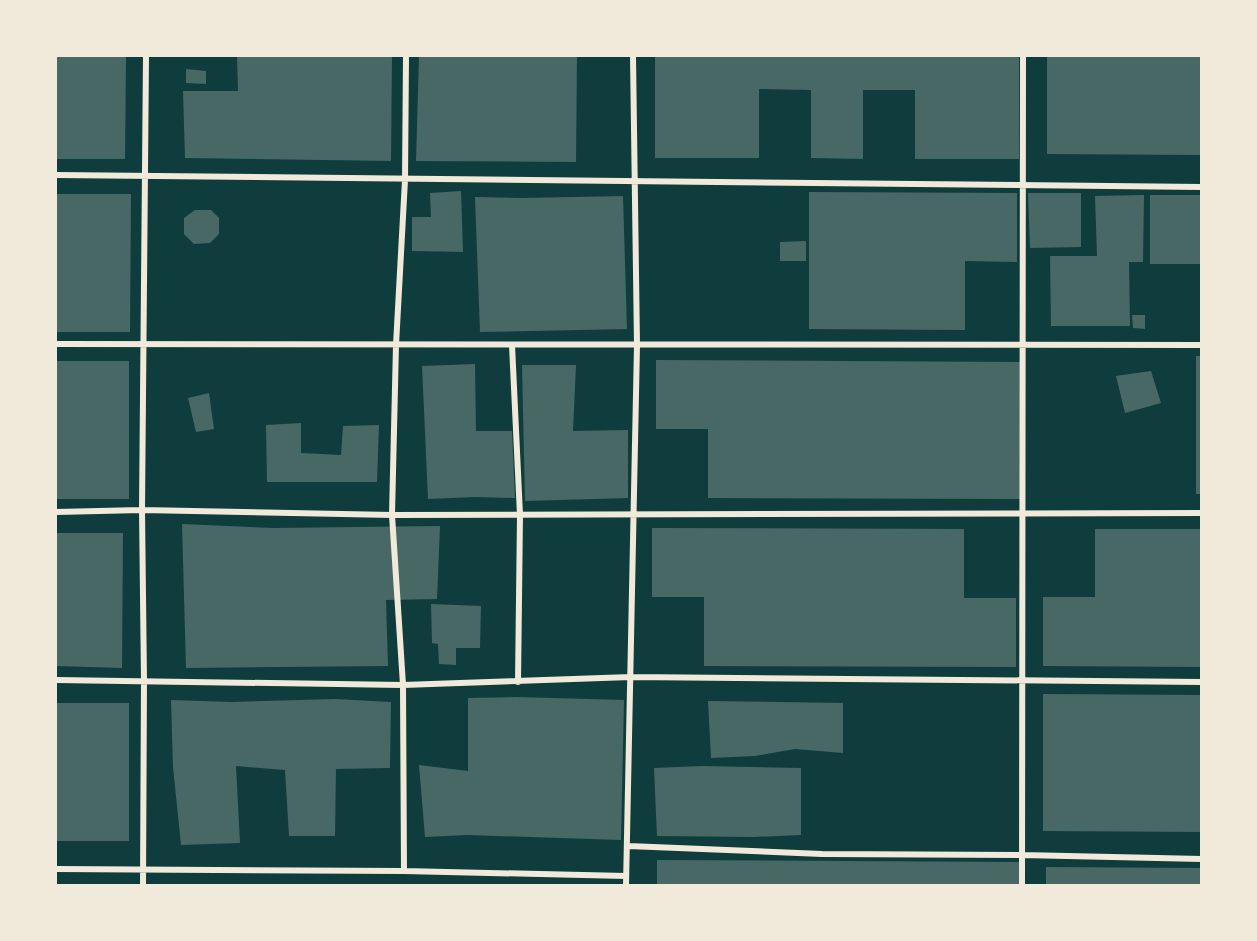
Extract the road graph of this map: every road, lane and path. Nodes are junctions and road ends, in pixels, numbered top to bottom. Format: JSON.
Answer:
{"nodes":[{"id":1,"x":146,"y":56,"type":"edge"},
{"id":2,"x":406,"y":56,"type":"edge"},
{"id":3,"x":633,"y":56,"type":"edge"},
{"id":4,"x":1023,"y":56,"type":"edge"},
{"id":5,"x":56,"y":175,"type":"edge"},
{"id":6,"x":145,"y":176,"type":"junction"},
{"id":7,"x":405,"y":180,"type":"junction"},
{"id":8,"x":636,"y":182,"type":"junction"},
{"id":9,"x":1023,"y":185,"type":"junction"},
{"id":10,"x":1202,"y":187,"type":"edge"},
{"id":11,"x":56,"y":344,"type":"edge"},
{"id":12,"x":144,"y":345,"type":"junction"},
{"id":13,"x":396,"y":345,"type":"junction"},
{"id":14,"x":512,"y":345,"type":"junction"},
{"id":15,"x":637,"y":345,"type":"junction"},
{"id":16,"x":1023,"y":345,"type":"junction"},
{"id":17,"x":1202,"y":345,"type":"edge"},
{"id":18,"x":142,"y":510,"type":"junction"},
{"id":19,"x":56,"y":512,"type":"edge"},
{"id":20,"x":1202,"y":513,"type":"edge"},
{"id":21,"x":520,"y":514,"type":"junction"},
{"id":22,"x":634,"y":514,"type":"junction"},
{"id":23,"x":1023,"y":514,"type":"junction"},
{"id":24,"x":392,"y":515,"type":"junction"},
{"id":25,"x":631,"y":677,"type":"junction"},
{"id":26,"x":56,"y":680,"type":"edge"},
{"id":27,"x":144,"y":681,"type":"junction"},
{"id":28,"x":1023,"y":681,"type":"junction"},
{"id":29,"x":518,"y":682,"type":"junction"},
{"id":30,"x":1202,"y":682,"type":"edge"},
{"id":31,"x":403,"y":684,"type":"junction"},
{"id":32,"x":628,"y":846,"type":"junction"},
{"id":33,"x":1022,"y":855,"type":"junction"},
{"id":34,"x":1202,"y":859,"type":"edge"},
{"id":35,"x":56,"y":869,"type":"edge"},
{"id":36,"x":143,"y":869,"type":"junction"},
{"id":37,"x":404,"y":872,"type":"junction"},
{"id":38,"x":626,"y":876,"type":"junction"},
{"id":39,"x":143,"y":885,"type":"edge"},
{"id":40,"x":626,"y":885,"type":"edge"},
{"id":41,"x":1022,"y":885,"type":"edge"}],
"edges":[{"from":1,"to":6,"type":"street"},
{"from":2,"to":7,"type":"street"},
{"from":3,"to":8,"type":"street"},
{"from":4,"to":9,"type":"street"},
{"from":5,"to":6,"type":"street"},
{"from":6,"to":7,"type":"street"},
{"from":6,"to":12,"type":"street"},
{"from":7,"to":8,"type":"street"},
{"from":7,"to":13,"type":"street"},
{"from":8,"to":9,"type":"street"},
{"from":8,"to":15,"type":"street"},
{"from":9,"to":10,"type":"street"},
{"from":9,"to":16,"type":"street"},
{"from":11,"to":12,"type":"street"},
{"from":12,"to":13,"type":"street"},
{"from":12,"to":18,"type":"street"},
{"from":13,"to":14,"type":"street"},
{"from":13,"to":24,"type":"street"},
{"from":14,"to":15,"type":"street"},
{"from":14,"to":21,"type":"street"},
{"from":15,"to":16,"type":"street"},
{"from":15,"to":22,"type":"street"},
{"from":16,"to":17,"type":"street"},
{"from":16,"to":23,"type":"street"},
{"from":18,"to":19,"type":"street"},
{"from":18,"to":24,"type":"street"},
{"from":18,"to":27,"type":"street"},
{"from":20,"to":23,"type":"street"},
{"from":21,"to":22,"type":"street"},
{"from":21,"to":24,"type":"street"},
{"from":21,"to":29,"type":"street"},
{"from":22,"to":23,"type":"street"},
{"from":22,"to":25,"type":"street"},
{"from":23,"to":28,"type":"street"},
{"from":24,"to":31,"type":"street"},
{"from":25,"to":28,"type":"street"},
{"from":25,"to":29,"type":"street"},
{"from":25,"to":32,"type":"street"},
{"from":26,"to":27,"type":"street"},
{"from":27,"to":31,"type":"street"},
{"from":27,"to":36,"type":"street"},
{"from":28,"to":30,"type":"street"},
{"from":28,"to":33,"type":"street"},
{"from":29,"to":31,"type":"street"},
{"from":31,"to":37,"type":"street"},
{"from":32,"to":33,"type":"street"},
{"from":32,"to":38,"type":"street"},
{"from":33,"to":34,"type":"street"},
{"from":33,"to":41,"type":"street"},
{"from":35,"to":36,"type":"street"},
{"from":36,"to":37,"type":"street"},
{"from":36,"to":39,"type":"street"},
{"from":37,"to":38,"type":"street"},
{"from":38,"to":40,"type":"street"}]}
